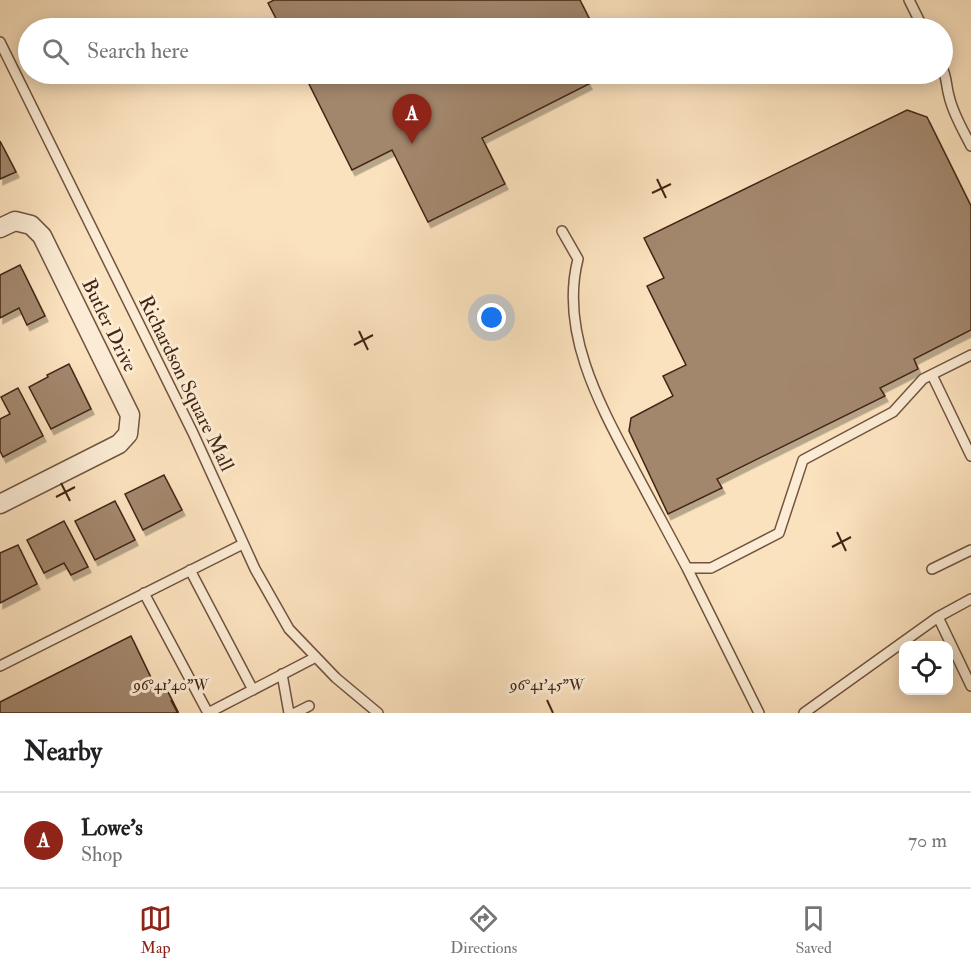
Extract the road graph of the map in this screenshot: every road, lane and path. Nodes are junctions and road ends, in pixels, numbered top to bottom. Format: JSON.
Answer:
{"nodes":[{"id":1,"x":909,"y":0,"type":"edge"},
{"id":2,"x":918,"y":18,"type":"edge"},
{"id":3,"x":0,"y":42,"type":"edge"},
{"id":4,"x":18,"y":79,"type":"edge"},
{"id":5,"x":21,"y":84,"type":"edge"},
{"id":6,"x":947,"y":84,"type":"edge"},
{"id":7,"x":971,"y":146,"type":"edge"},
{"id":8,"x":0,"y":228,"type":"edge"},
{"id":9,"x":562,"y":231,"type":"dead end"},
{"id":10,"x":971,"y":356,"type":"edge"},
{"id":11,"x":932,"y":375,"type":"junction"},
{"id":12,"x":971,"y":456,"type":"edge"},
{"id":13,"x":0,"y":504,"type":"edge"},
{"id":14,"x":243,"y":544,"type":"junction"},
{"id":15,"x":971,"y":550,"type":"edge"},
{"id":16,"x":687,"y":568,"type":"junction"},
{"id":17,"x":932,"y":569,"type":"dead end"},
{"id":18,"x":190,"y":570,"type":"junction"},
{"id":19,"x":144,"y":593,"type":"junction"},
{"id":20,"x":971,"y":599,"type":"edge"},
{"id":21,"x":938,"y":617,"type":"junction"},
{"id":22,"x":316,"y":657,"type":"junction"},
{"id":23,"x":0,"y":666,"type":"edge"},
{"id":24,"x":282,"y":674,"type":"junction"},
{"id":25,"x":971,"y":686,"type":"edge"},
{"id":26,"x":253,"y":690,"type":"junction"},
{"id":27,"x":309,"y":706,"type":"dead end"},
{"id":28,"x":208,"y":713,"type":"edge"},
{"id":29,"x":289,"y":713,"type":"edge"},
{"id":30,"x":295,"y":713,"type":"edge"},
{"id":31,"x":378,"y":713,"type":"edge"},
{"id":32,"x":759,"y":713,"type":"edge"},
{"id":33,"x":804,"y":713,"type":"edge"}],
"edges":[{"from":1,"to":2,"type":"lane"},
{"from":3,"to":4,"type":"lane","name":"Richardson Square Mall"},
{"from":5,"to":14,"type":"lane","name":"Richardson Square Mall"},
{"from":6,"to":7,"type":"lane"},
{"from":8,"to":13,"type":"street","name":"Butler Drive"},
{"from":9,"to":16,"type":"lane"},
{"from":10,"to":11,"type":"lane"},
{"from":11,"to":12,"type":"lane"},
{"from":11,"to":16,"type":"lane"},
{"from":14,"to":18,"type":"lane"},
{"from":14,"to":22,"type":"lane","name":"Richardson Square Mall"},
{"from":15,"to":17,"type":"lane"},
{"from":16,"to":32,"type":"lane"},
{"from":18,"to":19,"type":"lane"},
{"from":18,"to":26,"type":"lane"},
{"from":19,"to":23,"type":"lane"},
{"from":19,"to":28,"type":"lane"},
{"from":20,"to":21,"type":"lane"},
{"from":21,"to":25,"type":"lane"},
{"from":21,"to":33,"type":"lane"},
{"from":22,"to":24,"type":"lane"},
{"from":22,"to":31,"type":"lane","name":"Richardson Square Mall"},
{"from":24,"to":26,"type":"lane"},
{"from":24,"to":29,"type":"lane"},
{"from":26,"to":28,"type":"lane"},
{"from":27,"to":30,"type":"lane"}]}
